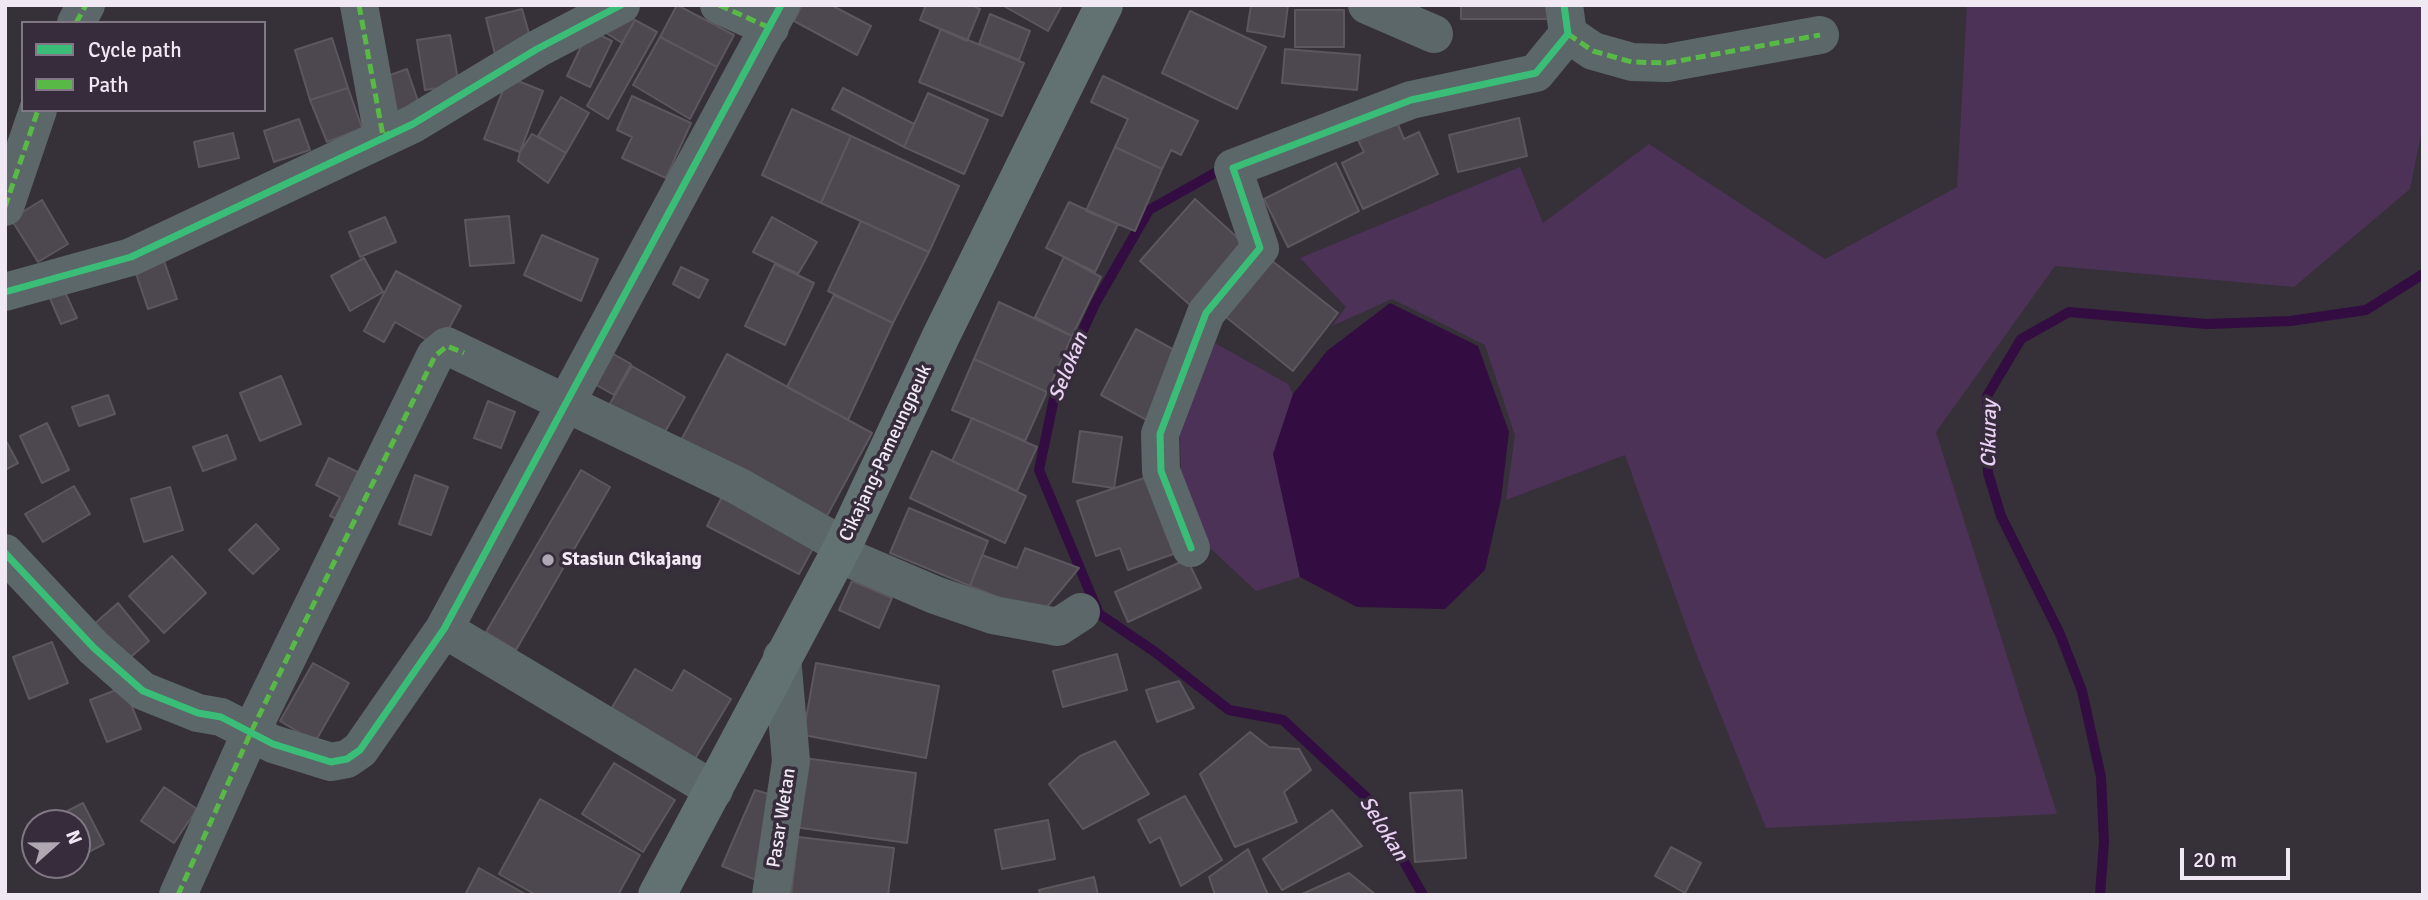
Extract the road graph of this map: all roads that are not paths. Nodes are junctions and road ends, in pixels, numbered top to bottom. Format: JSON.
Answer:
{"nodes":[{"id":1,"x":86,"y":5,"type":"edge"},
{"id":2,"x":359,"y":5,"type":"edge"},
{"id":3,"x":621,"y":5,"type":"edge"},
{"id":4,"x":719,"y":5,"type":"edge"},
{"id":5,"x":1104,"y":5,"type":"edge"},
{"id":6,"x":1367,"y":5,"type":"edge"},
{"id":7,"x":776,"y":16,"type":"edge"},
{"id":8,"x":1566,"y":20,"type":"edge"},
{"id":9,"x":77,"y":21,"type":"edge"},
{"id":10,"x":1434,"y":34,"type":"dead end"},
{"id":11,"x":1820,"y":35,"type":"dead end"},
{"id":12,"x":37,"y":112,"type":"edge"},
{"id":13,"x":383,"y":136,"type":"junction"},
{"id":14,"x":5,"y":207,"type":"edge"},
{"id":15,"x":5,"y":292,"type":"edge"},
{"id":16,"x":566,"y":405,"type":"junction"},
{"id":17,"x":1191,"y":548,"type":"dead end"},
{"id":18,"x":841,"y":550,"type":"junction"},
{"id":19,"x":5,"y":553,"type":"edge"},
{"id":20,"x":1081,"y":612,"type":"dead end"},
{"id":21,"x":444,"y":629,"type":"junction"},
{"id":22,"x":782,"y":657,"type":"junction"},
{"id":23,"x":251,"y":732,"type":"junction"},
{"id":24,"x":714,"y":790,"type":"junction"},
{"id":25,"x":178,"y":895,"type":"edge"},
{"id":26,"x":656,"y":895,"type":"edge"},
{"id":27,"x":771,"y":895,"type":"edge"}],
"edges":[{"from":1,"to":9,"type":"street"},
{"from":2,"to":13,"type":"street"},
{"from":3,"to":13,"type":"street"},
{"from":4,"to":7,"type":"street"},
{"from":5,"to":18,"type":"main road","name":"Cikajang-Pameungpeuk"},
{"from":6,"to":10,"type":"street"},
{"from":7,"to":16,"type":"street"},
{"from":8,"to":11,"type":"street"},
{"from":8,"to":17,"type":"street"},
{"from":12,"to":14,"type":"street"},
{"from":13,"to":15,"type":"street"},
{"from":16,"to":18,"type":"street"},
{"from":16,"to":21,"type":"street"},
{"from":16,"to":23,"type":"street"},
{"from":18,"to":20,"type":"street"},
{"from":18,"to":22,"type":"main road","name":"Cikajang-Pameungpeuk"},
{"from":19,"to":23,"type":"street"},
{"from":21,"to":23,"type":"street"},
{"from":21,"to":24,"type":"street"},
{"from":22,"to":24,"type":"main road","name":"Cikajang-Pameungpeuk"},
{"from":22,"to":27,"type":"street","name":"Pasar Wetan"},
{"from":23,"to":25,"type":"street"},
{"from":24,"to":26,"type":"main road","name":"Cikajang-Pameungpeuk"}]}
